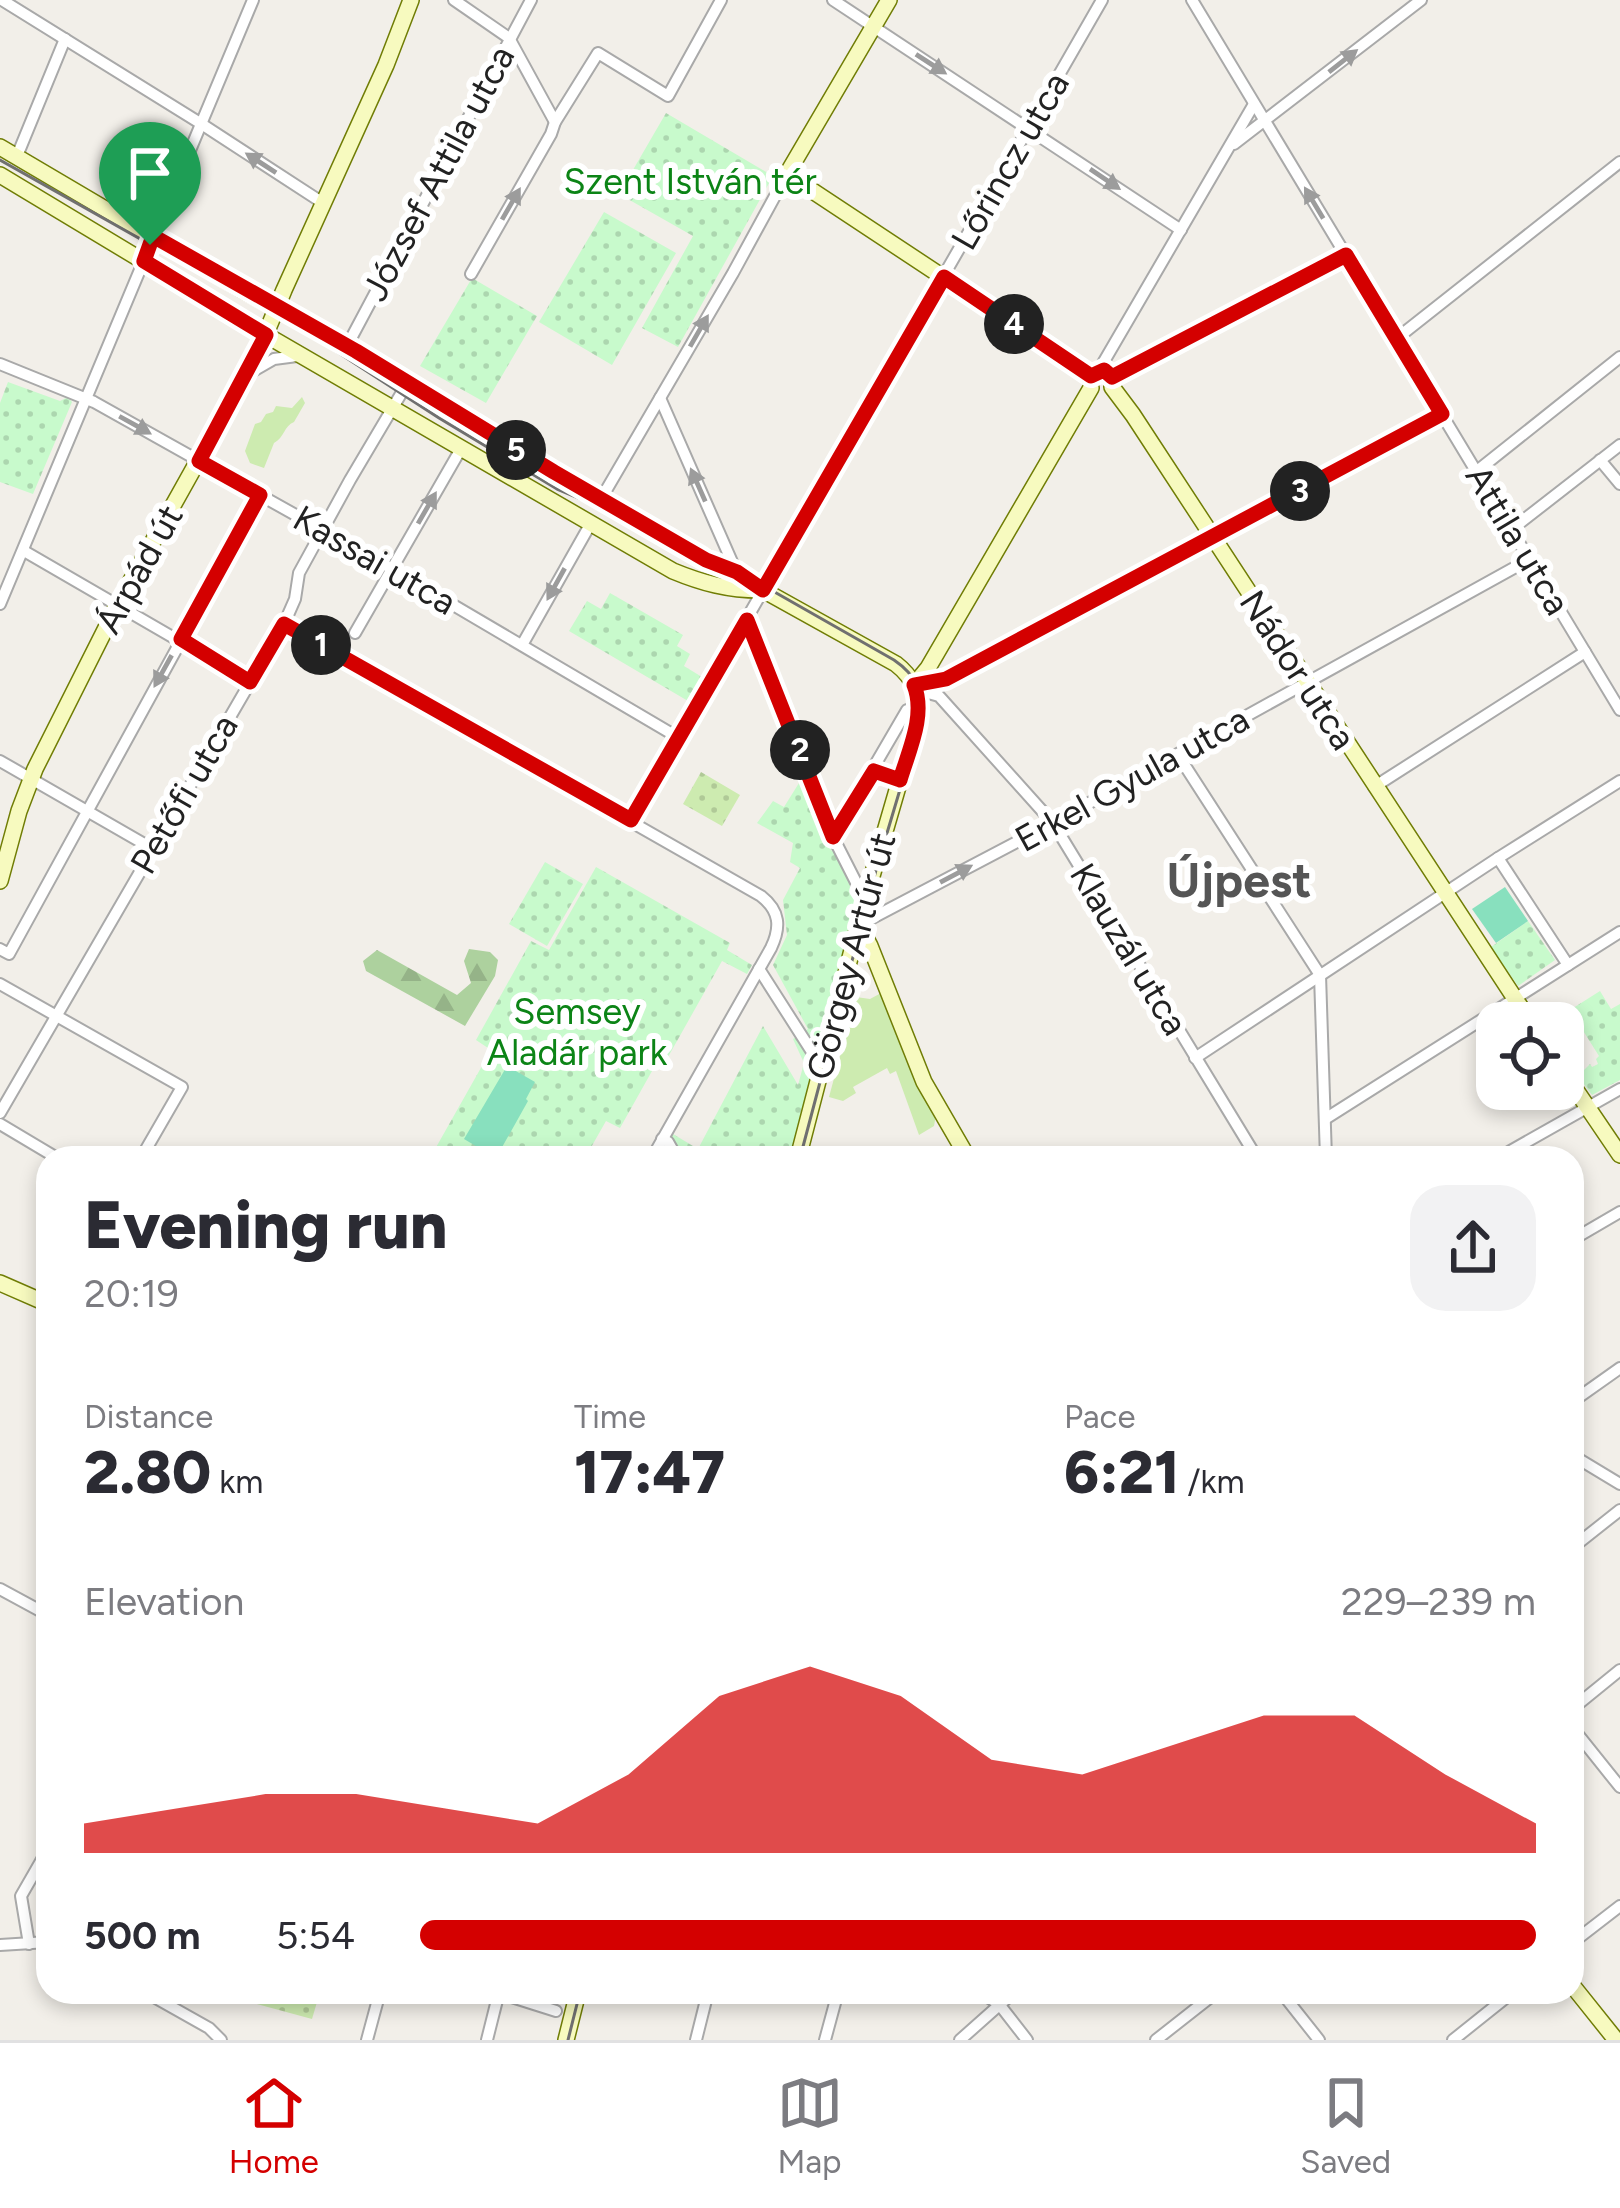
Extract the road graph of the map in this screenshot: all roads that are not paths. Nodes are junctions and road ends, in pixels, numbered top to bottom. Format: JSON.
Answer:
{"nodes":[{"id":1,"x":2,"y":0,"type":"edge"},
{"id":2,"x":253,"y":0,"type":"edge"},
{"id":3,"x":411,"y":0,"type":"edge"},
{"id":4,"x":454,"y":0,"type":"edge"},
{"id":5,"x":531,"y":0,"type":"edge"},
{"id":6,"x":722,"y":0,"type":"edge"},
{"id":7,"x":833,"y":0,"type":"edge"},
{"id":8,"x":889,"y":0,"type":"edge"},
{"id":9,"x":1102,"y":0,"type":"edge"},
{"id":10,"x":1192,"y":0,"type":"edge"},
{"id":11,"x":1421,"y":0,"type":"edge"},
{"id":12,"x":874,"y":27,"type":"junction"},
{"id":13,"x":509,"y":38,"type":"junction"},
{"id":14,"x":64,"y":39,"type":"junction"},
{"id":15,"x":1254,"y":104,"type":"junction"},
{"id":16,"x":1265,"y":121,"type":"junction"},
{"id":17,"x":200,"y":123,"type":"junction"},
{"id":18,"x":553,"y":128,"type":"junction"},
{"id":19,"x":1029,"y":128,"type":"junction"},
{"id":20,"x":1231,"y":146,"type":"junction"},
{"id":21,"x":0,"y":147,"type":"edge"},
{"id":22,"x":17,"y":156,"type":"junction"},
{"id":23,"x":1620,"y":162,"type":"edge"},
{"id":24,"x":787,"y":173,"type":"junction"},
{"id":25,"x":0,"y":175,"type":"edge"},
{"id":26,"x":322,"y":203,"type":"junction"},
{"id":27,"x":1181,"y":230,"type":"junction"},
{"id":28,"x":153,"y":236,"type":"junction"},
{"id":29,"x":1346,"y":255,"type":"junction"},
{"id":30,"x":144,"y":261,"type":"junction"},
{"id":31,"x":471,"y":274,"type":"dead end"},
{"id":32,"x":944,"y":277,"type":"junction"},
{"id":33,"x":276,"y":308,"type":"junction"},
{"id":34,"x":266,"y":335,"type":"junction"},
{"id":35,"x":1396,"y":339,"type":"junction"},
{"id":36,"x":347,"y":346,"type":"junction"},
{"id":37,"x":306,"y":357,"type":"junction"},
{"id":38,"x":1620,"y":357,"type":"edge"},
{"id":39,"x":0,"y":364,"type":"edge"},
{"id":40,"x":246,"y":376,"type":"junction"},
{"id":41,"x":1101,"y":380,"type":"junction"},
{"id":42,"x":408,"y":382,"type":"junction"},
{"id":43,"x":660,"y":398,"type":"junction"},
{"id":44,"x":86,"y":401,"type":"junction"},
{"id":45,"x":392,"y":408,"type":"junction"},
{"id":46,"x":1442,"y":414,"type":"junction"},
{"id":47,"x":1620,"y":445,"type":"edge"},
{"id":48,"x":462,"y":447,"type":"junction"},
{"id":49,"x":1600,"y":460,"type":"junction"},
{"id":50,"x":199,"y":461,"type":"junction"},
{"id":51,"x":1477,"y":471,"type":"junction"},
{"id":52,"x":1620,"y":484,"type":"edge"},
{"id":53,"x":260,"y":495,"type":"junction"},
{"id":54,"x":601,"y":499,"type":"junction"},
{"id":55,"x":590,"y":523,"type":"junction"},
{"id":56,"x":1512,"y":529,"type":"junction"},
{"id":57,"x":322,"y":530,"type":"junction"},
{"id":58,"x":1213,"y":537,"type":"junction"},
{"id":59,"x":24,"y":551,"type":"junction"},
{"id":60,"x":1530,"y":559,"type":"junction"},
{"id":61,"x":392,"y":569,"type":"junction"},
{"id":62,"x":737,"y":572,"type":"junction"},
{"id":63,"x":763,"y":590,"type":"junction"},
{"id":64,"x":0,"y":604,"type":"edge"},
{"id":65,"x":118,"y":604,"type":"junction"},
{"id":66,"x":747,"y":620,"type":"junction"},
{"id":67,"x":284,"y":624,"type":"junction"},
{"id":68,"x":355,"y":633,"type":"dead end"},
{"id":69,"x":181,"y":639,"type":"junction"},
{"id":70,"x":522,"y":645,"type":"junction"},
{"id":71,"x":1586,"y":652,"type":"junction"},
{"id":72,"x":946,"y":679,"type":"junction"},
{"id":73,"x":250,"y":682,"type":"junction"},
{"id":74,"x":1306,"y":683,"type":"junction"},
{"id":75,"x":915,"y":688,"type":"junction"},
{"id":76,"x":939,"y":696,"type":"junction"},
{"id":77,"x":907,"y":710,"type":"dead end"},
{"id":78,"x":1620,"y":710,"type":"edge"},
{"id":79,"x":679,"y":738,"type":"junction"},
{"id":80,"x":1178,"y":755,"type":"junction"},
{"id":81,"x":0,"y":761,"type":"edge"},
{"id":82,"x":874,"y":771,"type":"junction"},
{"id":83,"x":31,"y":778,"type":"junction"},
{"id":84,"x":900,"y":780,"type":"junction"},
{"id":85,"x":1620,"y":781,"type":"edge"},
{"id":86,"x":1374,"y":787,"type":"junction"},
{"id":87,"x":87,"y":810,"type":"junction"},
{"id":88,"x":631,"y":820,"type":"junction"},
{"id":89,"x":1053,"y":824,"type":"junction"},
{"id":90,"x":833,"y":837,"type":"junction"},
{"id":91,"x":153,"y":849,"type":"junction"},
{"id":92,"x":1498,"y":857,"type":"junction"},
{"id":93,"x":0,"y":881,"type":"edge"},
{"id":94,"x":1444,"y":893,"type":"junction"},
{"id":95,"x":865,"y":900,"type":"junction"},
{"id":96,"x":859,"y":925,"type":"junction"},
{"id":97,"x":1620,"y":932,"type":"edge"},
{"id":98,"x":0,"y":949,"type":"edge"},
{"id":99,"x":1568,"y":965,"type":"junction"},
{"id":100,"x":759,"y":969,"type":"junction"},
{"id":101,"x":1320,"y":975,"type":"junction"},
{"id":102,"x":0,"y":984,"type":"edge"},
{"id":103,"x":1515,"y":999,"type":"junction"},
{"id":104,"x":1517,"y":1002,"type":"edge"},
{"id":105,"x":55,"y":1016,"type":"junction"},
{"id":106,"x":1195,"y":1058,"type":"junction"},
{"id":107,"x":821,"y":1066,"type":"junction"},
{"id":108,"x":1620,"y":1089,"type":"edge"},
{"id":109,"x":1584,"y":1101,"type":"edge"},
{"id":110,"x":1588,"y":1107,"type":"junction"},
{"id":111,"x":0,"y":1113,"type":"edge"},
{"id":112,"x":1325,"y":1119,"type":"junction"},
{"id":113,"x":0,"y":1124,"type":"edge"},
{"id":114,"x":662,"y":1139,"type":"junction"},
{"id":115,"x":37,"y":1146,"type":"edge"},
{"id":116,"x":149,"y":1146,"type":"edge"},
{"id":117,"x":658,"y":1146,"type":"edge"},
{"id":118,"x":670,"y":1146,"type":"edge"},
{"id":119,"x":801,"y":1146,"type":"edge"},
{"id":120,"x":961,"y":1146,"type":"edge"},
{"id":121,"x":1250,"y":1146,"type":"edge"},
{"id":122,"x":1326,"y":1146,"type":"edge"},
{"id":123,"x":1519,"y":1146,"type":"edge"},
{"id":124,"x":1620,"y":1155,"type":"edge"},
{"id":125,"x":1620,"y":1212,"type":"edge"},
{"id":126,"x":1584,"y":1233,"type":"edge"},
{"id":127,"x":0,"y":1283,"type":"edge"},
{"id":128,"x":36,"y":1299,"type":"edge"},
{"id":129,"x":1620,"y":1368,"type":"edge"},
{"id":130,"x":1584,"y":1394,"type":"edge"},
{"id":131,"x":1584,"y":1462,"type":"edge"},
{"id":132,"x":1620,"y":1484,"type":"edge"},
{"id":133,"x":1620,"y":1510,"type":"edge"},
{"id":134,"x":1584,"y":1538,"type":"edge"},
{"id":135,"x":0,"y":1589,"type":"edge"},
{"id":136,"x":36,"y":1608,"type":"edge"},
{"id":137,"x":1620,"y":1670,"type":"edge"},
{"id":138,"x":1584,"y":1699,"type":"edge"},
{"id":139,"x":1584,"y":1742,"type":"edge"},
{"id":140,"x":1620,"y":1787,"type":"edge"},
{"id":141,"x":36,"y":1870,"type":"edge"},
{"id":142,"x":1620,"y":1906,"type":"edge"},
{"id":143,"x":1584,"y":1934,"type":"edge"},
{"id":144,"x":28,"y":1943,"type":"junction"},
{"id":145,"x":36,"y":1943,"type":"edge"},
{"id":146,"x":0,"y":1946,"type":"edge"},
{"id":147,"x":1584,"y":2000,"type":"edge"},
{"id":148,"x":167,"y":2004,"type":"edge"},
{"id":149,"x":377,"y":2004,"type":"edge"},
{"id":150,"x":495,"y":2004,"type":"edge"},
{"id":151,"x":533,"y":2004,"type":"edge"},
{"id":152,"x":575,"y":2004,"type":"edge"},
{"id":153,"x":705,"y":2004,"type":"edge"},
{"id":154,"x":835,"y":2004,"type":"edge"},
{"id":155,"x":999,"y":2004,"type":"joint"},
{"id":156,"x":1202,"y":2004,"type":"edge"},
{"id":157,"x":1290,"y":2004,"type":"edge"},
{"id":158,"x":1498,"y":2004,"type":"edge"},
{"id":159,"x":556,"y":2011,"type":"dead end"},
{"id":160,"x":221,"y":2040,"type":"edge"},
{"id":161,"x":367,"y":2040,"type":"edge"},
{"id":162,"x":487,"y":2040,"type":"edge"},
{"id":163,"x":566,"y":2040,"type":"edge"},
{"id":164,"x":696,"y":2040,"type":"edge"},
{"id":165,"x":825,"y":2040,"type":"edge"},
{"id":166,"x":960,"y":2040,"type":"edge"},
{"id":167,"x":1027,"y":2040,"type":"edge"},
{"id":168,"x":1156,"y":2040,"type":"edge"},
{"id":169,"x":1319,"y":2040,"type":"edge"},
{"id":170,"x":1453,"y":2040,"type":"edge"},
{"id":171,"x":1616,"y":2040,"type":"edge"}],
"edges":[{"from":1,"to":14,"type":"street"},
{"from":2,"to":17,"type":"street"},
{"from":3,"to":26,"type":"street","name":"Árpád út"},
{"from":4,"to":13,"type":"street"},
{"from":5,"to":13,"type":"street","name":"József Attila utca"},
{"from":6,"to":18,"type":"street"},
{"from":7,"to":12,"type":"street"},
{"from":8,"to":12,"type":"street"},
{"from":9,"to":19,"type":"street","name":"Lőrincz utca"},
{"from":10,"to":15,"type":"street","name":"Attila utca"},
{"from":16,"to":11,"type":"street","one_way":true},
{"from":12,"to":19,"type":"street","one_way":true},
{"from":12,"to":24,"type":"street"},
{"from":13,"to":18,"type":"street"},
{"from":13,"to":36,"type":"street","name":"József Attila utca"},
{"from":14,"to":17,"type":"street"},
{"from":14,"to":22,"type":"street"},
{"from":15,"to":16,"type":"street","name":"Attila utca"},
{"from":15,"to":20,"type":"street"},
{"from":16,"to":20,"type":"street"},
{"from":29,"to":16,"type":"street","name":"Attila utca","one_way":true},
{"from":26,"to":17,"type":"street","one_way":true},
{"from":17,"to":28,"type":"street"},
{"from":31,"to":18,"type":"street","one_way":true},
{"from":19,"to":27,"type":"street","one_way":true},
{"from":19,"to":32,"type":"street","name":"Lőrincz utca"},
{"from":20,"to":27,"type":"street"},
{"from":21,"to":22,"type":"street"},
{"from":22,"to":28,"type":"street"},
{"from":23,"to":35,"type":"street"},
{"from":24,"to":32,"type":"street"},
{"from":43,"to":24,"type":"street","one_way":true},
{"from":25,"to":30,"type":"street"},
{"from":26,"to":33,"type":"street","name":"Árpád út"},
{"from":27,"to":41,"type":"street"},
{"from":28,"to":30,"type":"street"},
{"from":28,"to":33,"type":"street"},
{"from":29,"to":35,"type":"street","name":"Attila utca"},
{"from":29,"to":41,"type":"street"},
{"from":30,"to":34,"type":"street"},
{"from":30,"to":44,"type":"street"},
{"from":32,"to":41,"type":"street"},
{"from":32,"to":63,"type":"street","name":"Lőrincz utca"},
{"from":33,"to":34,"type":"street","name":"Árpád út"},
{"from":33,"to":36,"type":"street"},
{"from":34,"to":37,"type":"street"},
{"from":34,"to":40,"type":"street","name":"Árpád út"},
{"from":35,"to":46,"type":"street","name":"Attila utca"},
{"from":36,"to":42,"type":"street"},
{"from":37,"to":40,"type":"street"},
{"from":37,"to":45,"type":"street"},
{"from":38,"to":51,"type":"street"},
{"from":39,"to":44,"type":"street","name":"Kassai utca"},
{"from":40,"to":50,"type":"street","name":"Árpád út"},
{"from":41,"to":58,"type":"street","name":"Nádor utca"},
{"from":41,"to":75,"type":"street"},
{"from":42,"to":45,"type":"street","name":"Petőfi utca"},
{"from":42,"to":54,"type":"street"},
{"from":43,"to":54,"type":"street"},
{"from":62,"to":43,"type":"street","one_way":true},
{"from":44,"to":50,"type":"street","name":"Kassai utca","one_way":true},
{"from":44,"to":59,"type":"street"},
{"from":45,"to":48,"type":"street"},
{"from":45,"to":57,"type":"street","name":"Petőfi utca"},
{"from":46,"to":51,"type":"street","name":"Attila utca"},
{"from":46,"to":58,"type":"street"},
{"from":47,"to":49,"type":"street"},
{"from":48,"to":55,"type":"street"},
{"from":61,"to":48,"type":"street","one_way":true},
{"from":49,"to":52,"type":"street"},
{"from":49,"to":56,"type":"street"},
{"from":50,"to":53,"type":"street","name":"Kassai utca"},
{"from":50,"to":65,"type":"street","name":"Árpád út"},
{"from":51,"to":56,"type":"street","name":"Attila utca"},
{"from":53,"to":57,"type":"street","name":"Kassai utca"},
{"from":53,"to":69,"type":"street"},
{"from":54,"to":62,"type":"street"},
{"from":55,"to":63,"type":"street"},
{"from":55,"to":70,"type":"street","one_way":true},
{"from":56,"to":60,"type":"street","name":"Attila utca"},
{"from":57,"to":61,"type":"street","name":"Kassai utca"},
{"from":57,"to":67,"type":"street","name":"Petőfi utca"},
{"from":58,"to":72,"type":"street"},
{"from":58,"to":74,"type":"street","name":"Nádor utca"},
{"from":59,"to":64,"type":"street"},
{"from":59,"to":65,"type":"street"},
{"from":60,"to":71,"type":"street","name":"Attila utca"},
{"from":60,"to":74,"type":"street","name":"Erkel Gyula utca"},
{"from":61,"to":68,"type":"street"},
{"from":61,"to":70,"type":"street","name":"Kassai utca"},
{"from":62,"to":63,"type":"street"},
{"from":63,"to":66,"type":"street","name":"Lőrincz utca"},
{"from":63,"to":75,"type":"street"},
{"from":65,"to":69,"type":"street"},
{"from":65,"to":83,"type":"street","name":"Árpád út"},
{"from":66,"to":79,"type":"street","name":"Lőrincz utca"},
{"from":66,"to":90,"type":"street"},
{"from":67,"to":73,"type":"street","name":"Petőfi utca"},
{"from":67,"to":88,"type":"street"},
{"from":69,"to":73,"type":"street"},
{"from":69,"to":87,"type":"street","one_way":true},
{"from":70,"to":79,"type":"street","name":"Kassai utca"},
{"from":71,"to":78,"type":"street","name":"Attila utca"},
{"from":71,"to":86,"type":"street"},
{"from":72,"to":75,"type":"street"},
{"from":72,"to":76,"type":"street"},
{"from":73,"to":91,"type":"street","name":"Petőfi utca"},
{"from":74,"to":80,"type":"street","name":"Erkel Gyula utca"},
{"from":74,"to":86,"type":"street","name":"Nádor utca"},
{"from":75,"to":76,"type":"street"},
{"from":75,"to":84,"type":"street","name":"Görgey Artúr út"},
{"from":76,"to":89,"type":"street","name":"Klauzál utca"},
{"from":77,"to":82,"type":"street"},
{"from":79,"to":88,"type":"street","name":"Lőrincz utca"},
{"from":80,"to":89,"type":"street","name":"Erkel Gyula utca"},
{"from":80,"to":101,"type":"street"},
{"from":81,"to":83,"type":"street"},
{"from":82,"to":84,"type":"street"},
{"from":82,"to":90,"type":"street"},
{"from":83,"to":87,"type":"street"},
{"from":83,"to":93,"type":"street","name":"Árpád út"},
{"from":84,"to":95,"type":"street","name":"Görgey Artúr út"},
{"from":85,"to":92,"type":"street"},
{"from":86,"to":94,"type":"street","name":"Nádor utca"},
{"from":87,"to":91,"type":"street"},
{"from":87,"to":98,"type":"street"},
{"from":88,"to":100,"type":"street"},
{"from":96,"to":89,"type":"street","name":"Erkel Gyula utca","one_way":true},
{"from":89,"to":106,"type":"street","name":"Klauzál utca"},
{"from":90,"to":95,"type":"street"},
{"from":91,"to":105,"type":"street","name":"Petőfi utca"},
{"from":92,"to":94,"type":"street"},
{"from":92,"to":99,"type":"street"},
{"from":94,"to":101,"type":"street"},
{"from":94,"to":103,"type":"street","name":"Nádor utca"},
{"from":95,"to":96,"type":"street","name":"Görgey Artúr út"},
{"from":96,"to":107,"type":"street","name":"Görgey Artúr út"},
{"from":96,"to":120,"type":"street"},
{"from":97,"to":99,"type":"street"},
{"from":99,"to":103,"type":"street"},
{"from":100,"to":107,"type":"street"},
{"from":100,"to":114,"type":"street"},
{"from":101,"to":106,"type":"street"},
{"from":101,"to":112,"type":"street"},
{"from":102,"to":105,"type":"street"},
{"from":103,"to":104,"type":"street"},
{"from":103,"to":112,"type":"street"},
{"from":105,"to":111,"type":"street","name":"Petőfi utca"},
{"from":105,"to":116,"type":"street"},
{"from":106,"to":121,"type":"street","name":"Klauzál utca"},
{"from":107,"to":119,"type":"street","name":"Görgey Artúr út"},
{"from":108,"to":110,"type":"street"},
{"from":109,"to":110,"type":"street"},
{"from":110,"to":123,"type":"street"},
{"from":110,"to":124,"type":"street"},
{"from":112,"to":122,"type":"street"},
{"from":113,"to":115,"type":"street"},
{"from":114,"to":117,"type":"street"},
{"from":114,"to":118,"type":"street"},
{"from":125,"to":126,"type":"street"},
{"from":127,"to":128,"type":"street"},
{"from":129,"to":130,"type":"street"},
{"from":131,"to":132,"type":"street"},
{"from":133,"to":134,"type":"street"},
{"from":135,"to":136,"type":"street"},
{"from":137,"to":138,"type":"street"},
{"from":139,"to":140,"type":"street"},
{"from":141,"to":144,"type":"street"},
{"from":142,"to":143,"type":"street"},
{"from":144,"to":145,"type":"street"},
{"from":144,"to":146,"type":"street"},
{"from":147,"to":171,"type":"street"},
{"from":148,"to":160,"type":"street"},
{"from":149,"to":161,"type":"street"},
{"from":150,"to":162,"type":"street"},
{"from":151,"to":159,"type":"street"},
{"from":152,"to":163,"type":"street"},
{"from":153,"to":164,"type":"street"},
{"from":154,"to":165,"type":"street"},
{"from":155,"to":166,"type":"street"},
{"from":155,"to":167,"type":"street"},
{"from":156,"to":168,"type":"street"},
{"from":157,"to":169,"type":"street"},
{"from":158,"to":170,"type":"street"}]}
